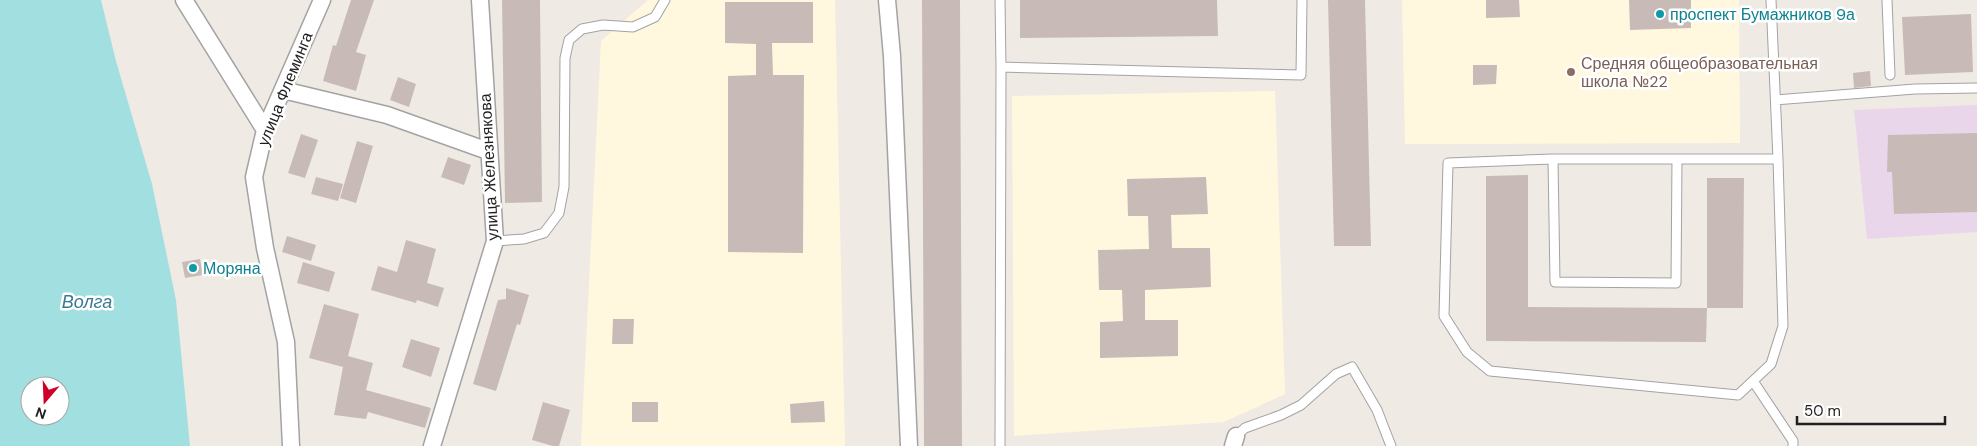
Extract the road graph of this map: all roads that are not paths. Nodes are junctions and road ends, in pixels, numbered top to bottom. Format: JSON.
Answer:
{"nodes":[{"id":1,"x":184,"y":0,"type":"edge"},
{"id":2,"x":322,"y":0,"type":"edge"},
{"id":3,"x":480,"y":0,"type":"edge"},
{"id":4,"x":665,"y":0,"type":"edge"},
{"id":5,"x":887,"y":0,"type":"edge"},
{"id":6,"x":1000,"y":0,"type":"edge"},
{"id":7,"x":1302,"y":0,"type":"edge"},
{"id":8,"x":1771,"y":0,"type":"edge"},
{"id":9,"x":1887,"y":0,"type":"edge"},
{"id":10,"x":1001,"y":67,"type":"junction"},
{"id":11,"x":1890,"y":75,"type":"dead end"},
{"id":12,"x":1977,"y":88,"type":"edge"},
{"id":13,"x":283,"y":90,"type":"junction"},
{"id":14,"x":1776,"y":100,"type":"junction"},
{"id":15,"x":265,"y":130,"type":"junction"},
{"id":16,"x":488,"y":152,"type":"junction"},
{"id":17,"x":1553,"y":159,"type":"junction"},
{"id":18,"x":1677,"y":159,"type":"junction"},
{"id":19,"x":1778,"y":159,"type":"junction"},
{"id":20,"x":495,"y":241,"type":"junction"},
{"id":21,"x":1753,"y":381,"type":"junction"},
{"id":22,"x":1235,"y":441,"type":"edge"},
{"id":23,"x":291,"y":446,"type":"edge"},
{"id":24,"x":432,"y":446,"type":"edge"},
{"id":25,"x":909,"y":446,"type":"edge"},
{"id":26,"x":1000,"y":446,"type":"edge"},
{"id":27,"x":1391,"y":446,"type":"edge"},
{"id":28,"x":1793,"y":446,"type":"edge"}],
"edges":[{"from":1,"to":15,"type":"street"},
{"from":2,"to":13,"type":"street","name":"улица Флеминга"},
{"from":3,"to":16,"type":"street","name":"улица Железнякова"},
{"from":4,"to":20,"type":"lane"},
{"from":5,"to":25,"type":"street"},
{"from":6,"to":10,"type":"lane"},
{"from":7,"to":10,"type":"lane"},
{"from":8,"to":14,"type":"lane"},
{"from":9,"to":11,"type":"lane"},
{"from":10,"to":26,"type":"lane"},
{"from":12,"to":14,"type":"lane"},
{"from":13,"to":15,"type":"street","name":"улица Флеминга"},
{"from":13,"to":16,"type":"street"},
{"from":14,"to":19,"type":"lane"},
{"from":15,"to":23,"type":"street","name":"улица Флеминга"},
{"from":16,"to":20,"type":"street","name":"улица Железнякова"},
{"from":17,"to":18,"type":"lane"},
{"from":17,"to":18,"type":"lane"},
{"from":17,"to":21,"type":"lane"},
{"from":18,"to":19,"type":"lane"},
{"from":19,"to":21,"type":"lane"},
{"from":20,"to":24,"type":"street","name":"улица Железнякова"},
{"from":21,"to":28,"type":"lane"},
{"from":22,"to":27,"type":"lane"}]}
